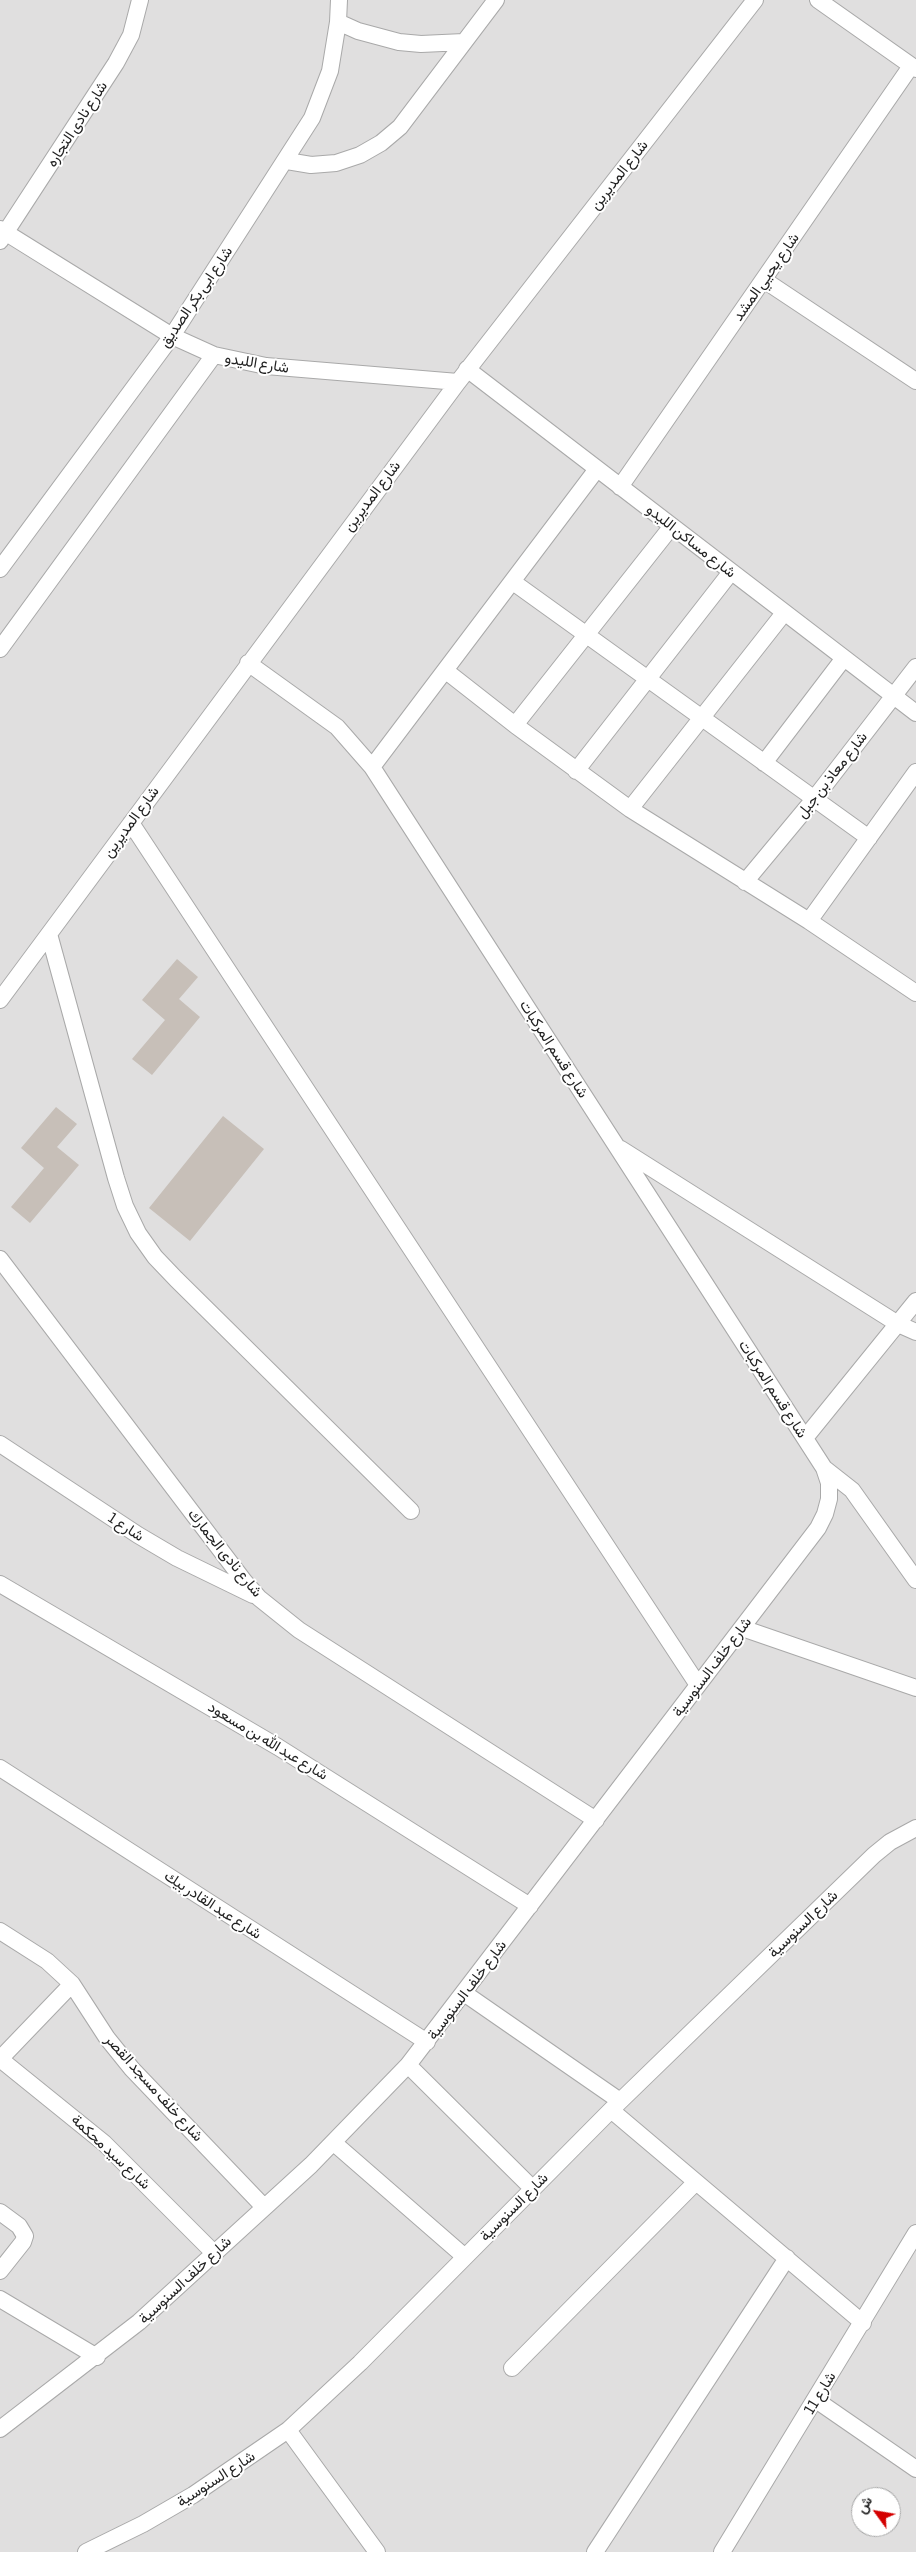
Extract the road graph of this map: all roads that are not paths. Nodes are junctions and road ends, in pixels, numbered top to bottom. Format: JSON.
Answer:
{"nodes":[{"id":1,"x":140,"y":0,"type":"edge"},
{"id":2,"x":339,"y":0,"type":"edge"},
{"id":3,"x":496,"y":0,"type":"edge"},
{"id":4,"x":755,"y":0,"type":"edge"},
{"id":5,"x":818,"y":0,"type":"edge"},
{"id":6,"x":338,"y":22,"type":"junction"},
{"id":7,"x":464,"y":42,"type":"junction"},
{"id":8,"x":914,"y":68,"type":"edge"},
{"id":9,"x":287,"y":161,"type":"junction"},
{"id":10,"x":2,"y":234,"type":"edge"},
{"id":11,"x":764,"y":280,"type":"junction"},
{"id":12,"x":172,"y":336,"type":"junction"},
{"id":13,"x":214,"y":356,"type":"junction"},
{"id":14,"x":462,"y":375,"type":"junction"},
{"id":15,"x":916,"y":381,"type":"edge"},
{"id":16,"x":598,"y":469,"type":"junction"},
{"id":17,"x":620,"y":487,"type":"junction"},
{"id":18,"x":672,"y":526,"type":"junction"},
{"id":19,"x":0,"y":569,"type":"edge"},
{"id":20,"x":731,"y":572,"type":"junction"},
{"id":21,"x":513,"y":582,"type":"junction"},
{"id":22,"x":784,"y":613,"type":"junction"},
{"id":23,"x":586,"y":635,"type":"junction"},
{"id":24,"x":0,"y":649,"type":"edge"},
{"id":25,"x":844,"y":658,"type":"junction"},
{"id":26,"x":248,"y":662,"type":"junction"},
{"id":27,"x":916,"y":667,"type":"edge"},
{"id":28,"x":446,"y":670,"type":"junction"},
{"id":29,"x":648,"y":679,"type":"junction"},
{"id":30,"x":894,"y":696,"type":"junction"},
{"id":31,"x":916,"y":713,"type":"edge"},
{"id":32,"x":702,"y":718,"type":"junction"},
{"id":33,"x":515,"y":725,"type":"junction"},
{"id":34,"x":764,"y":763,"type":"junction"},
{"id":35,"x":372,"y":767,"type":"junction"},
{"id":36,"x":576,"y":771,"type":"junction"},
{"id":37,"x":916,"y":772,"type":"edge"},
{"id":38,"x":814,"y":799,"type":"junction"},
{"id":39,"x":630,"y":809,"type":"junction"},
{"id":40,"x":131,"y":823,"type":"junction"},
{"id":41,"x":869,"y":838,"type":"junction"},
{"id":42,"x":745,"y":882,"type":"junction"},
{"id":43,"x":809,"y":921,"type":"junction"},
{"id":44,"x":49,"y":934,"type":"junction"},
{"id":45,"x":916,"y":993,"type":"edge"},
{"id":46,"x":0,"y":1000,"type":"edge"},
{"id":47,"x":617,"y":1146,"type":"junction"},
{"id":48,"x":2,"y":1266,"type":"edge"},
{"id":49,"x":916,"y":1300,"type":"edge"},
{"id":50,"x":898,"y":1324,"type":"junction"},
{"id":51,"x":916,"y":1332,"type":"edge"},
{"id":52,"x":805,"y":1438,"type":"junction"},
{"id":53,"x":0,"y":1444,"type":"edge"},
{"id":54,"x":824,"y":1468,"type":"junction"},
{"id":55,"x":411,"y":1511,"type":"dead end"},
{"id":56,"x":916,"y":1580,"type":"edge"},
{"id":57,"x":0,"y":1584,"type":"edge"},
{"id":58,"x":259,"y":1598,"type":"junction"},
{"id":59,"x":742,"y":1628,"type":"junction"},
{"id":60,"x":698,"y":1685,"type":"junction"},
{"id":61,"x":916,"y":1688,"type":"edge"},
{"id":62,"x":0,"y":1768,"type":"edge"},
{"id":63,"x":596,"y":1820,"type":"junction"},
{"id":64,"x":916,"y":1828,"type":"edge"},
{"id":65,"x":530,"y":1906,"type":"junction"},
{"id":66,"x":0,"y":1931,"type":"edge"},
{"id":67,"x":72,"y":1984,"type":"junction"},
{"id":68,"x":464,"y":1993,"type":"junction"},
{"id":69,"x":427,"y":2042,"type":"junction"},
{"id":70,"x":0,"y":2059,"type":"edge"},
{"id":71,"x":408,"y":2065,"type":"junction"},
{"id":72,"x":615,"y":2105,"type":"junction"},
{"id":73,"x":334,"y":2143,"type":"junction"},
{"id":74,"x":696,"y":2182,"type":"junction"},
{"id":75,"x":532,"y":2189,"type":"junction"},
{"id":76,"x":264,"y":2207,"type":"junction"},
{"id":77,"x":0,"y":2212,"type":"edge"},
{"id":78,"x":916,"y":2233,"type":"edge"},
{"id":79,"x":214,"y":2253,"type":"junction"},
{"id":80,"x":465,"y":2257,"type":"junction"},
{"id":81,"x":787,"y":2258,"type":"junction"},
{"id":82,"x":0,"y":2271,"type":"edge"},
{"id":83,"x":0,"y":2299,"type":"edge"},
{"id":84,"x":863,"y":2322,"type":"junction"},
{"id":85,"x":98,"y":2356,"type":"junction"},
{"id":86,"x":512,"y":2368,"type":"dead end"},
{"id":87,"x":816,"y":2400,"type":"junction"},
{"id":88,"x":0,"y":2429,"type":"edge"},
{"id":89,"x":288,"y":2430,"type":"junction"},
{"id":90,"x":916,"y":2469,"type":"edge"},
{"id":91,"x":90,"y":2551,"type":"edge"},
{"id":92,"x":377,"y":2552,"type":"edge"},
{"id":93,"x":595,"y":2552,"type":"edge"},
{"id":94,"x":722,"y":2552,"type":"edge"}],
"edges":[{"from":1,"to":10,"type":"street","name":"شارع نادى التجاره"},
{"from":2,"to":6,"type":"street","name":"شارع ابى بكر الصديق"},
{"from":3,"to":7,"type":"street"},
{"from":4,"to":14,"type":"street","name":"شارع المديرين"},
{"from":5,"to":8,"type":"street"},
{"from":6,"to":7,"type":"street"},
{"from":6,"to":9,"type":"street","name":"شارع ابى بكر الصديق"},
{"from":7,"to":9,"type":"street"},
{"from":8,"to":11,"type":"street","name":"شارع يحيي المشد"},
{"from":9,"to":12,"type":"street","name":"شارع ابى بكر الصديق"},
{"from":10,"to":12,"type":"street","name":"شارع الليدو"},
{"from":11,"to":15,"type":"street"},
{"from":11,"to":17,"type":"street","name":"شارع يحيي المشد"},
{"from":12,"to":13,"type":"street","name":"شارع الليدو"},
{"from":12,"to":19,"type":"street","name":"شارع ابى بكر الصديق"},
{"from":13,"to":14,"type":"street","name":"شارع الليدو"},
{"from":13,"to":24,"type":"street"},
{"from":14,"to":16,"type":"street","name":"شارع مساكن الليدو"},
{"from":14,"to":26,"type":"street","name":"شارع المديرين"},
{"from":16,"to":17,"type":"street","name":"شارع مساكن الليدو"},
{"from":16,"to":21,"type":"street"},
{"from":17,"to":18,"type":"street","name":"شارع مساكن الليدو"},
{"from":18,"to":20,"type":"street","name":"شارع مساكن الليدو"},
{"from":18,"to":23,"type":"street"},
{"from":20,"to":22,"type":"street","name":"شارع مساكن الليدو"},
{"from":20,"to":29,"type":"street"},
{"from":21,"to":23,"type":"street"},
{"from":21,"to":28,"type":"street"},
{"from":22,"to":25,"type":"street","name":"شارع مساكن الليدو"},
{"from":22,"to":32,"type":"street"},
{"from":23,"to":29,"type":"street"},
{"from":23,"to":33,"type":"street"},
{"from":25,"to":30,"type":"street","name":"شارع مساكن الليدو"},
{"from":25,"to":34,"type":"street"},
{"from":26,"to":35,"type":"street","name":"شارع قسم المركبات"},
{"from":26,"to":40,"type":"street","name":"شارع المديرين"},
{"from":27,"to":30,"type":"street","name":"شارع معاذ بن جبل"},
{"from":28,"to":33,"type":"street"},
{"from":28,"to":35,"type":"street"},
{"from":29,"to":32,"type":"street"},
{"from":29,"to":36,"type":"street"},
{"from":30,"to":31,"type":"street","name":"شارع مساكن الليدو"},
{"from":30,"to":38,"type":"street","name":"شارع معاذ بن جبل"},
{"from":32,"to":34,"type":"street"},
{"from":32,"to":39,"type":"street"},
{"from":33,"to":36,"type":"street"},
{"from":34,"to":38,"type":"street"},
{"from":35,"to":47,"type":"street","name":"شارع قسم المركبات"},
{"from":36,"to":39,"type":"street"},
{"from":37,"to":41,"type":"street"},
{"from":38,"to":41,"type":"street"},
{"from":38,"to":42,"type":"street","name":"شارع معاذ بن جبل"},
{"from":39,"to":42,"type":"street"},
{"from":40,"to":44,"type":"street","name":"شارع المديرين"},
{"from":40,"to":60,"type":"street"},
{"from":41,"to":43,"type":"street"},
{"from":42,"to":43,"type":"street"},
{"from":43,"to":45,"type":"street"},
{"from":44,"to":46,"type":"street","name":"شارع المديرين"},
{"from":44,"to":55,"type":"street"},
{"from":47,"to":50,"type":"street"},
{"from":47,"to":52,"type":"street","name":"شارع قسم المركبات"},
{"from":48,"to":58,"type":"street","name":"شارع نادى الجمارك"},
{"from":49,"to":50,"type":"street"},
{"from":50,"to":51,"type":"street"},
{"from":50,"to":52,"type":"street"},
{"from":52,"to":54,"type":"street","name":"شارع قسم المركبات"},
{"from":53,"to":58,"type":"street","name":"شارع 1"},
{"from":54,"to":56,"type":"street"},
{"from":54,"to":59,"type":"street","name":"شارع خلف السنوسية"},
{"from":57,"to":65,"type":"street","name":"شارع عبد الله بن مسعود"},
{"from":58,"to":63,"type":"street","name":"شارع نادى الجمارك"},
{"from":59,"to":60,"type":"street","name":"شارع خلف السنوسية"},
{"from":59,"to":61,"type":"street"},
{"from":60,"to":63,"type":"street","name":"شارع خلف السنوسية"},
{"from":62,"to":69,"type":"street","name":"شارع عبد القادر بيك"},
{"from":63,"to":65,"type":"street","name":"شارع خلف السنوسية"},
{"from":64,"to":72,"type":"street","name":"شارع السنوسية"},
{"from":65,"to":68,"type":"street","name":"شارع خلف السنوسية"},
{"from":66,"to":67,"type":"street","name":"شارع خلف مسجد القصر"},
{"from":67,"to":70,"type":"street"},
{"from":67,"to":76,"type":"street","name":"شارع خلف مسجد القصر"},
{"from":68,"to":69,"type":"street","name":"شارع خلف السنوسية"},
{"from":68,"to":72,"type":"street"},
{"from":69,"to":71,"type":"street","name":"شارع خلف السنوسية"},
{"from":70,"to":79,"type":"street","name":"شارع سيد محكمة"},
{"from":71,"to":73,"type":"street","name":"شارع خلف السنوسية"},
{"from":71,"to":75,"type":"street"},
{"from":72,"to":74,"type":"street"},
{"from":72,"to":75,"type":"street","name":"شارع السنوسية"},
{"from":73,"to":76,"type":"street","name":"شارع خلف السنوسية"},
{"from":73,"to":80,"type":"street"},
{"from":74,"to":81,"type":"street"},
{"from":74,"to":86,"type":"street"},
{"from":75,"to":80,"type":"street","name":"شارع السنوسية"},
{"from":76,"to":79,"type":"street","name":"شارع خلف السنوسية"},
{"from":77,"to":82,"type":"street"},
{"from":78,"to":84,"type":"street","name":"شارع 11"},
{"from":79,"to":85,"type":"street","name":"شارع خلف السنوسية"},
{"from":80,"to":89,"type":"street","name":"شارع السنوسية"},
{"from":81,"to":84,"type":"street"},
{"from":81,"to":93,"type":"street"},
{"from":83,"to":85,"type":"street"},
{"from":84,"to":87,"type":"street","name":"شارع 11"},
{"from":85,"to":88,"type":"street","name":"شارع خلف السنوسية"},
{"from":87,"to":90,"type":"street"},
{"from":87,"to":94,"type":"street","name":"شارع 11"},
{"from":89,"to":91,"type":"street","name":"شارع السنوسية"},
{"from":89,"to":92,"type":"street"}]}
